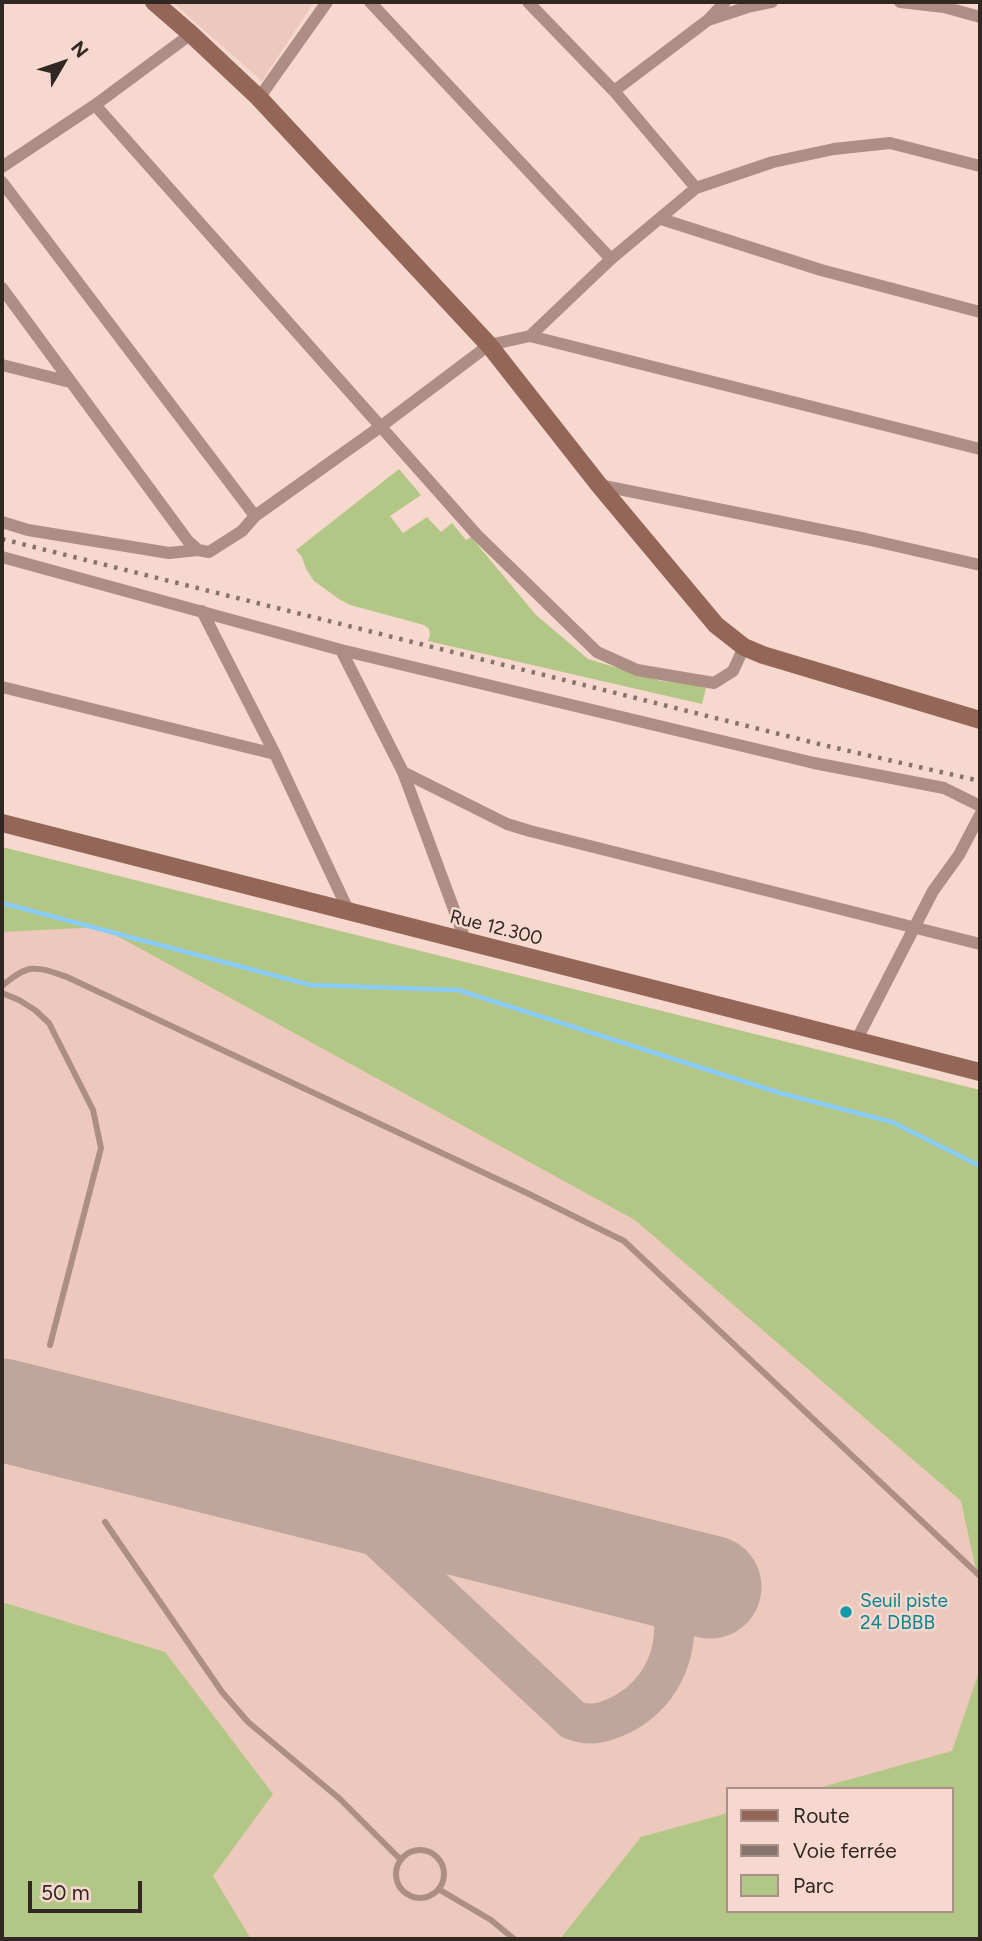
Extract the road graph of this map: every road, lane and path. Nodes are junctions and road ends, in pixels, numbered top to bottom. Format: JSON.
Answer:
{"nodes":[{"id":1,"x":154,"y":2,"type":"edge"},
{"id":2,"x":327,"y":2,"type":"edge"},
{"id":3,"x":370,"y":2,"type":"edge"},
{"id":4,"x":528,"y":2,"type":"edge"},
{"id":5,"x":724,"y":2,"type":"edge"},
{"id":6,"x":772,"y":2,"type":"edge"},
{"id":7,"x":900,"y":2,"type":"edge"},
{"id":8,"x":980,"y":17,"type":"edge"},
{"id":9,"x":708,"y":20,"type":"junction"},
{"id":10,"x":191,"y":34,"type":"junction"},
{"id":11,"x":614,"y":91,"type":"junction"},
{"id":12,"x":258,"y":98,"type":"junction"},
{"id":13,"x":95,"y":105,"type":"junction"},
{"id":14,"x":980,"y":166,"type":"edge"},
{"id":15,"x":2,"y":167,"type":"edge"},
{"id":16,"x":2,"y":182,"type":"edge"},
{"id":17,"x":696,"y":188,"type":"junction"},
{"id":18,"x":661,"y":219,"type":"junction"},
{"id":19,"x":611,"y":259,"type":"junction"},
{"id":20,"x":2,"y":289,"type":"edge"},
{"id":21,"x":980,"y":312,"type":"edge"},
{"id":22,"x":530,"y":336,"type":"junction"},
{"id":23,"x":489,"y":345,"type":"junction"},
{"id":24,"x":2,"y":365,"type":"edge"},
{"id":25,"x":70,"y":382,"type":"junction"},
{"id":26,"x":380,"y":427,"type":"junction"},
{"id":27,"x":980,"y":449,"type":"edge"},
{"id":28,"x":599,"y":485,"type":"junction"},
{"id":29,"x":256,"y":516,"type":"junction"},
{"id":30,"x":2,"y":522,"type":"edge"},
{"id":31,"x":198,"y":550,"type":"junction"},
{"id":32,"x":2,"y":556,"type":"edge"},
{"id":33,"x":980,"y":565,"type":"edge"},
{"id":34,"x":202,"y":611,"type":"junction"},
{"id":35,"x":744,"y":647,"type":"junction"},
{"id":36,"x":341,"y":650,"type":"junction"},
{"id":37,"x":2,"y":687,"type":"edge"},
{"id":38,"x":980,"y":720,"type":"edge"},
{"id":39,"x":275,"y":754,"type":"junction"},
{"id":40,"x":402,"y":772,"type":"junction"},
{"id":41,"x":980,"y":806,"type":"edge"},
{"id":42,"x":980,"y":815,"type":"edge"},
{"id":43,"x":2,"y":823,"type":"edge"},
{"id":44,"x":349,"y":912,"type":"junction"},
{"id":45,"x":914,"y":926,"type":"junction"},
{"id":46,"x":466,"y":942,"type":"junction"},
{"id":47,"x":980,"y":944,"type":"edge"},
{"id":48,"x":2,"y":986,"type":"edge"},
{"id":49,"x":2,"y":993,"type":"edge"},
{"id":50,"x":856,"y":1041,"type":"junction"},
{"id":51,"x":980,"y":1072,"type":"edge"},
{"id":52,"x":50,"y":1345,"type":"dead end"},
{"id":53,"x":105,"y":1522,"type":"dead end"},
{"id":54,"x":980,"y":1576,"type":"edge"},
{"id":55,"x":400,"y":1859,"type":"junction"},
{"id":56,"x":440,"y":1890,"type":"junction"},
{"id":57,"x":514,"y":1939,"type":"edge"}],
"edges":[{"from":1,"to":10,"type":"main road"},
{"from":2,"to":12,"type":"street"},
{"from":3,"to":19,"type":"street"},
{"from":4,"to":11,"type":"street"},
{"from":5,"to":9,"type":"street"},
{"from":6,"to":9,"type":"street"},
{"from":7,"to":8,"type":"street"},
{"from":9,"to":11,"type":"street"},
{"from":10,"to":12,"type":"main road"},
{"from":10,"to":13,"type":"street"},
{"from":11,"to":17,"type":"street"},
{"from":12,"to":23,"type":"main road"},
{"from":13,"to":15,"type":"street"},
{"from":13,"to":26,"type":"street"},
{"from":14,"to":17,"type":"street"},
{"from":16,"to":29,"type":"street"},
{"from":17,"to":18,"type":"street"},
{"from":18,"to":19,"type":"street"},
{"from":18,"to":21,"type":"street"},
{"from":19,"to":22,"type":"street"},
{"from":20,"to":25,"type":"street"},
{"from":22,"to":23,"type":"street"},
{"from":22,"to":27,"type":"street"},
{"from":23,"to":26,"type":"street"},
{"from":23,"to":28,"type":"main road"},
{"from":24,"to":25,"type":"street"},
{"from":25,"to":31,"type":"street"},
{"from":26,"to":29,"type":"street"},
{"from":26,"to":35,"type":"street"},
{"from":28,"to":33,"type":"street"},
{"from":28,"to":35,"type":"main road"},
{"from":29,"to":31,"type":"street"},
{"from":30,"to":31,"type":"street"},
{"from":32,"to":34,"type":"street"},
{"from":34,"to":36,"type":"street"},
{"from":34,"to":39,"type":"street"},
{"from":35,"to":38,"type":"main road"},
{"from":36,"to":40,"type":"street"},
{"from":36,"to":41,"type":"street"},
{"from":37,"to":39,"type":"street"},
{"from":39,"to":44,"type":"street"},
{"from":40,"to":45,"type":"street"},
{"from":40,"to":46,"type":"street"},
{"from":42,"to":45,"type":"street"},
{"from":43,"to":44,"type":"main road","name":"Rue 12.300"},
{"from":44,"to":46,"type":"main road","name":"Rue 12.300"},
{"from":45,"to":47,"type":"street"},
{"from":45,"to":50,"type":"street"},
{"from":46,"to":50,"type":"main road","name":"Rue 12.300"},
{"from":48,"to":54,"type":"lane"},
{"from":49,"to":52,"type":"lane"},
{"from":50,"to":51,"type":"main road","name":"Rue 12.300"},
{"from":53,"to":55,"type":"lane"},
{"from":55,"to":56,"type":"lane"},
{"from":55,"to":56,"type":"lane"},
{"from":56,"to":57,"type":"lane"}]}
